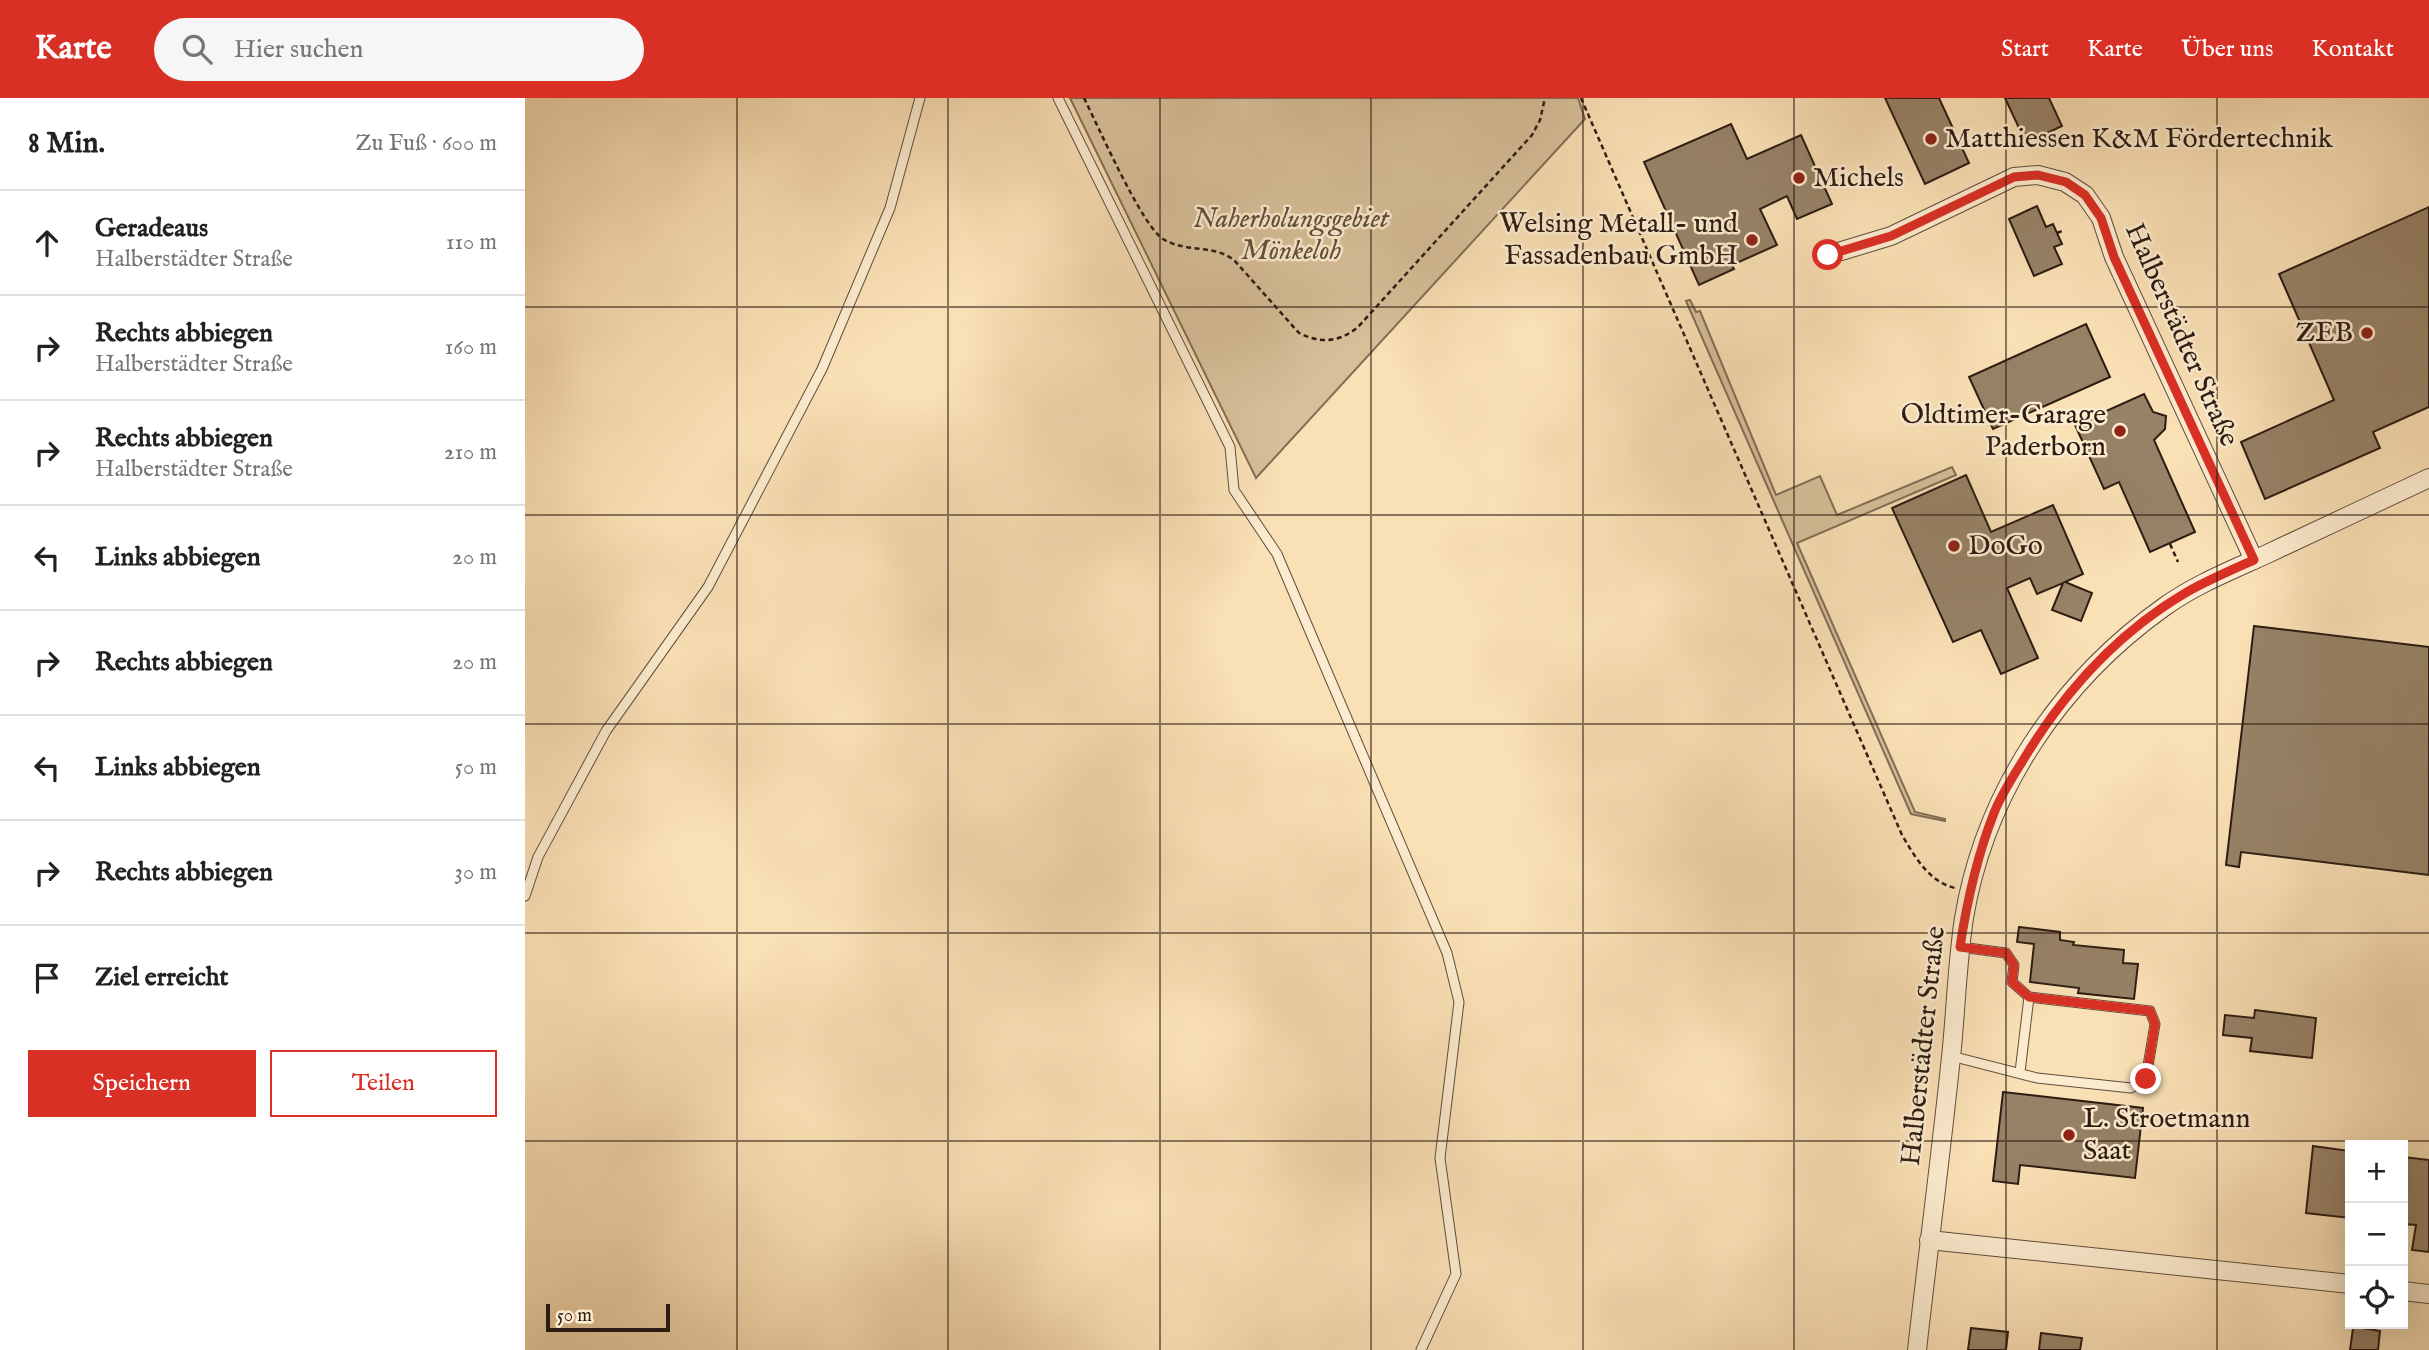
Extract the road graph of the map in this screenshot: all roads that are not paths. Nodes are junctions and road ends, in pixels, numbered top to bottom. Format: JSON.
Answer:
{"nodes":[{"id":1,"x":920,"y":98,"type":"edge"},
{"id":2,"x":1058,"y":98,"type":"edge"},
{"id":3,"x":1828,"y":255,"type":"dead end"},
{"id":4,"x":2429,"y":478,"type":"edge"},
{"id":5,"x":2254,"y":560,"type":"junction"},
{"id":6,"x":525,"y":896,"type":"edge"},
{"id":7,"x":1960,"y":947,"type":"junction"},
{"id":8,"x":2029,"y":997,"type":"junction"},
{"id":9,"x":1951,"y":1056,"type":"junction"},
{"id":10,"x":2020,"y":1072,"type":"junction"},
{"id":11,"x":1929,"y":1240,"type":"junction"},
{"id":12,"x":2345,"y":1283,"type":"edge"},
{"id":13,"x":2408,"y":1292,"type":"edge"},
{"id":14,"x":2429,"y":1294,"type":"edge"},
{"id":15,"x":1421,"y":1350,"type":"edge"},
{"id":16,"x":1917,"y":1350,"type":"edge"}],
"edges":[{"from":1,"to":6,"type":"lane"},
{"from":2,"to":15,"type":"lane"},
{"from":3,"to":5,"type":"street","name":"Halberstädter Straße"},
{"from":4,"to":5,"type":"street","name":"Halberstädter Straße"},
{"from":5,"to":7,"type":"street","name":"Halberstädter Straße"},
{"from":7,"to":8,"type":"lane"},
{"from":7,"to":9,"type":"street","name":"Halberstädter Straße"},
{"from":8,"to":10,"type":"lane"},
{"from":8,"to":10,"type":"lane"},
{"from":9,"to":10,"type":"lane"},
{"from":9,"to":11,"type":"street","name":"Halberstädter Straße"},
{"from":11,"to":12,"type":"street"},
{"from":11,"to":16,"type":"street","name":"Halberstädter Straße"},
{"from":13,"to":14,"type":"street"}]}
